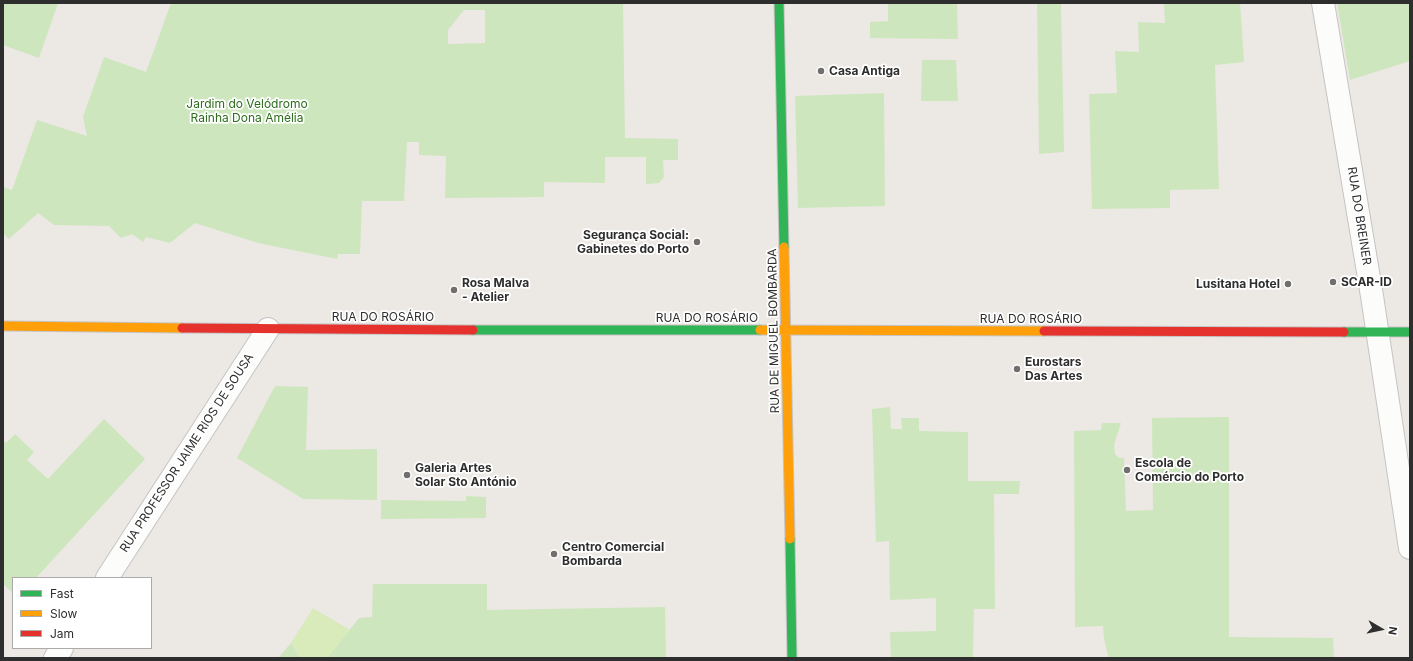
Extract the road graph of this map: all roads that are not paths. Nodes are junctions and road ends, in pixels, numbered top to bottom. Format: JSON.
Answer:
{"nodes":[{"id":1,"x":779,"y":3,"type":"edge"},
{"id":2,"x":1324,"y":3,"type":"edge"},
{"id":3,"x":3,"y":326,"type":"edge"},
{"id":4,"x":268,"y":329,"type":"junction"},
{"id":5,"x":786,"y":331,"type":"junction"},
{"id":6,"x":1377,"y":332,"type":"junction"},
{"id":7,"x":1410,"y":332,"type":"edge"},
{"id":8,"x":1410,"y":548,"type":"edge"},
{"id":9,"x":108,"y":577,"type":"edge"},
{"id":10,"x":61,"y":649,"type":"edge"},
{"id":11,"x":55,"y":658,"type":"edge"},
{"id":12,"x":792,"y":658,"type":"edge"}],
"edges":[{"from":1,"to":5,"type":"street","name":"RUA DE MIGUEL BOMBARDA"},
{"from":2,"to":6,"type":"street","name":"RUA DO BREINER"},
{"from":3,"to":4,"type":"street","name":"RUA DO ROSÁRIO"},
{"from":4,"to":5,"type":"street","name":"RUA DO ROSÁRIO"},
{"from":4,"to":9,"type":"street","name":"RUA PROFESSOR JAIME RIOS DE SOUSA"},
{"from":5,"to":6,"type":"street","name":"RUA DO ROSÁRIO"},
{"from":5,"to":12,"type":"street","name":"RUA DE MIGUEL BOMBARDA"},
{"from":6,"to":7,"type":"street","name":"RUA DO ROSÁRIO"},
{"from":6,"to":8,"type":"street","name":"RUA DO BREINER"},
{"from":10,"to":11,"type":"street"}]}
